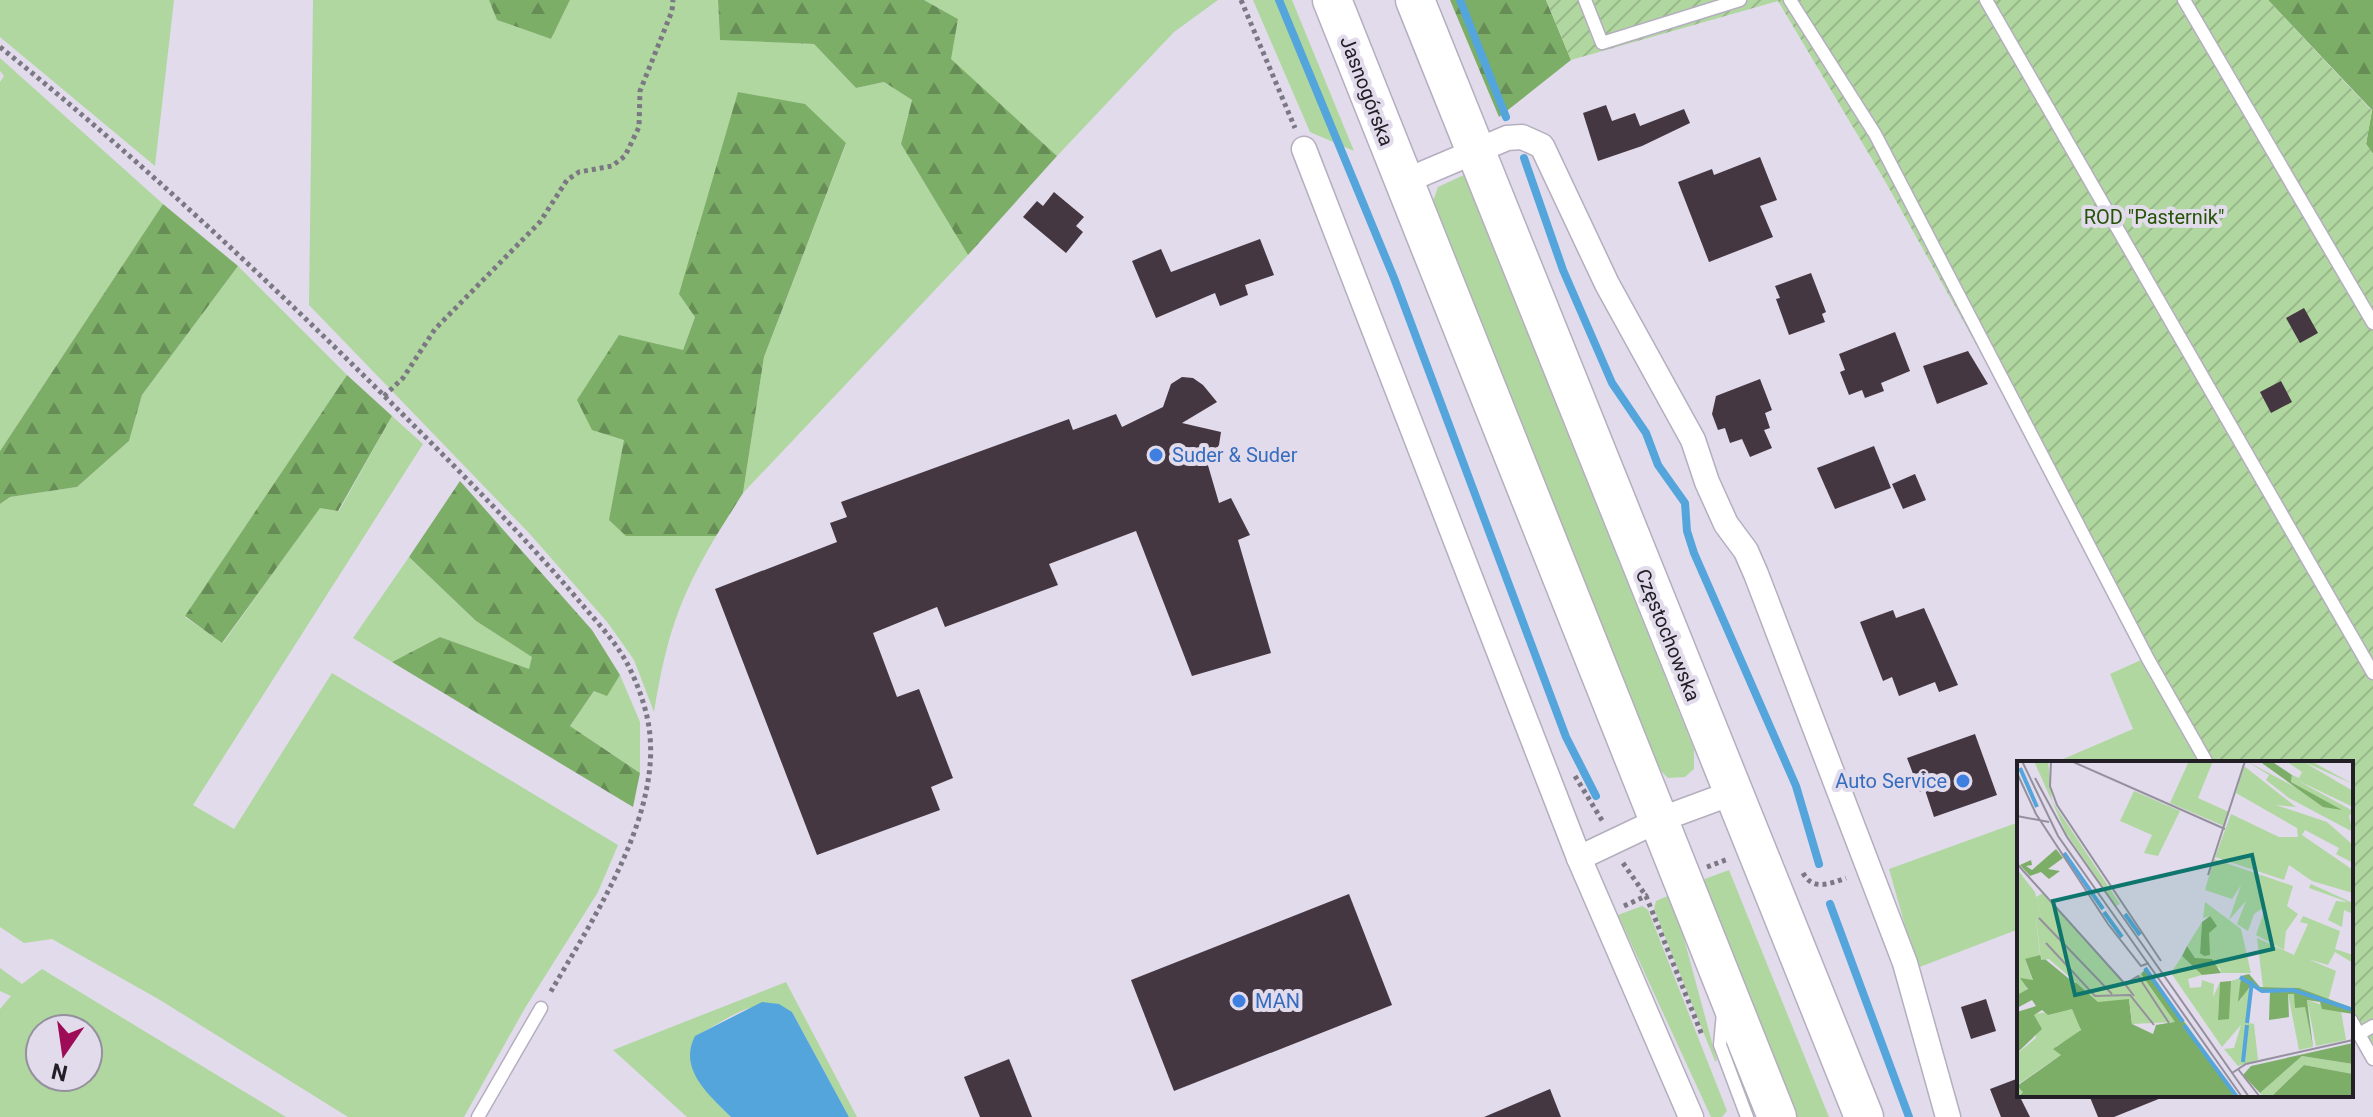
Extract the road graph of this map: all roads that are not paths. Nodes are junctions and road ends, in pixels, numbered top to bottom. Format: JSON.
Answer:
{"nodes":[{"id":1,"x":1332,"y":0,"type":"edge"},
{"id":2,"x":1415,"y":0,"type":"edge"},
{"id":3,"x":1585,"y":0,"type":"edge"},
{"id":4,"x":1740,"y":0,"type":"edge"},
{"id":5,"x":1790,"y":0,"type":"edge"},
{"id":6,"x":1986,"y":0,"type":"edge"},
{"id":7,"x":2184,"y":0,"type":"edge"},
{"id":8,"x":1304,"y":149,"type":"road end"},
{"id":9,"x":1475,"y":151,"type":"junction"},
{"id":10,"x":1403,"y":182,"type":"junction"},
{"id":11,"x":2373,"y":323,"type":"edge"},
{"id":12,"x":2373,"y":673,"type":"edge"},
{"id":13,"x":2206,"y":761,"type":"edge"},
{"id":14,"x":1732,"y":793,"type":"junction"},
{"id":15,"x":1659,"y":820,"type":"junction"},
{"id":16,"x":1579,"y":858,"type":"junction"},
{"id":17,"x":1725,"y":988,"type":"junction"},
{"id":18,"x":541,"y":1008,"type":"road end"},
{"id":19,"x":2353,"y":1024,"type":"edge"},
{"id":20,"x":2373,"y":1026,"type":"edge"},
{"id":21,"x":2359,"y":1034,"type":"junction"},
{"id":22,"x":2373,"y":1059,"type":"edge"},
{"id":23,"x":478,"y":1117,"type":"edge"},
{"id":24,"x":1691,"y":1117,"type":"edge"},
{"id":25,"x":1747,"y":1117,"type":"edge"},
{"id":26,"x":1777,"y":1117,"type":"edge"},
{"id":27,"x":1864,"y":1117,"type":"edge"},
{"id":28,"x":1948,"y":1117,"type":"edge"}],
"edges":[{"from":1,"to":10,"type":"main road","name":"Jasnogórska"},
{"from":2,"to":9,"type":"main road"},
{"from":3,"to":4,"type":"lane"},
{"from":5,"to":13,"type":"lane"},
{"from":6,"to":12,"type":"lane"},
{"from":7,"to":11,"type":"lane"},
{"from":8,"to":16,"type":"street"},
{"from":9,"to":10,"type":"street"},
{"from":9,"to":14,"type":"main road","name":"Częstochowska"},
{"from":9,"to":28,"type":"street"},
{"from":10,"to":15,"type":"main road"},
{"from":14,"to":15,"type":"street"},
{"from":14,"to":27,"type":"main road","name":"Częstochowska"},
{"from":15,"to":16,"type":"street"},
{"from":15,"to":17,"type":"main road"},
{"from":16,"to":24,"type":"street"},
{"from":17,"to":25,"type":"lane"},
{"from":17,"to":26,"type":"main road"},
{"from":18,"to":23,"type":"lane"},
{"from":19,"to":21,"type":"lane"},
{"from":20,"to":21,"type":"lane"},
{"from":21,"to":22,"type":"lane"}]}
